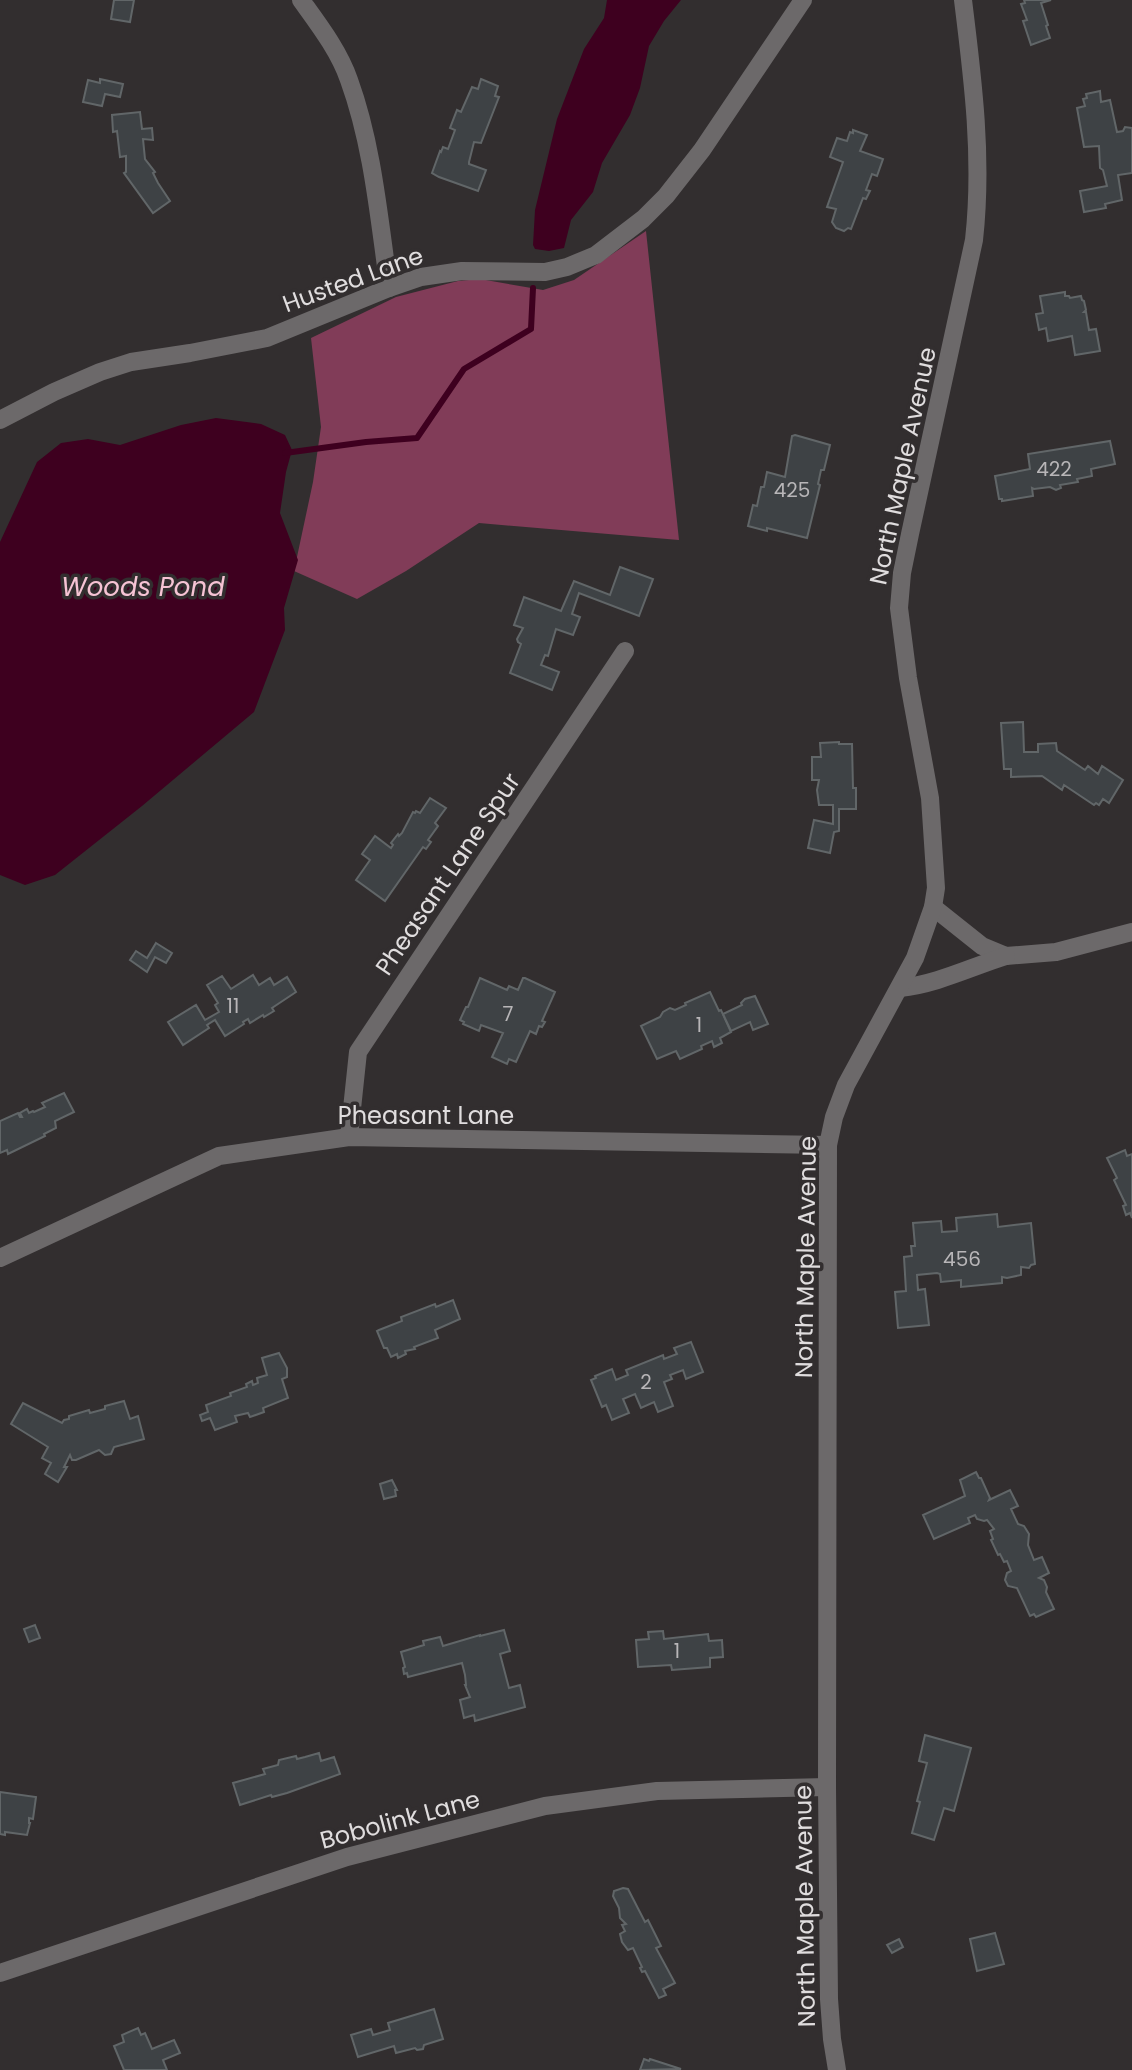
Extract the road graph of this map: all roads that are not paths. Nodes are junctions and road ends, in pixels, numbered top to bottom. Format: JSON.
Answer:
{"nodes":[{"id":1,"x":301,"y":0,"type":"edge"},
{"id":2,"x":803,"y":0,"type":"edge"},
{"id":3,"x":963,"y":0,"type":"edge"},
{"id":4,"x":389,"y":288,"type":"junction"},
{"id":5,"x":0,"y":420,"type":"edge"},
{"id":6,"x":625,"y":651,"type":"dead end"},
{"id":7,"x":933,"y":907,"type":"junction"},
{"id":8,"x":1132,"y":932,"type":"edge"},
{"id":9,"x":1006,"y":956,"type":"junction"},
{"id":10,"x":900,"y":988,"type":"junction"},
{"id":11,"x":349,"y":1137,"type":"junction"},
{"id":12,"x":828,"y":1145,"type":"junction"},
{"id":13,"x":0,"y":1258,"type":"edge"},
{"id":14,"x":827,"y":1787,"type":"junction"},
{"id":15,"x":0,"y":1973,"type":"edge"},
{"id":16,"x":837,"y":2070,"type":"edge"}],
"edges":[{"from":1,"to":4,"type":"street"},
{"from":2,"to":4,"type":"street","name":"Husted Lane"},
{"from":3,"to":7,"type":"street","name":"North Maple Avenue"},
{"from":4,"to":5,"type":"street","name":"Husted Lane"},
{"from":6,"to":11,"type":"street","name":"Pheasant Lane Spur"},
{"from":7,"to":9,"type":"street"},
{"from":7,"to":10,"type":"street","name":"North Maple Avenue"},
{"from":8,"to":9,"type":"street"},
{"from":9,"to":10,"type":"street"},
{"from":10,"to":12,"type":"street","name":"North Maple Avenue"},
{"from":11,"to":12,"type":"street","name":"Pheasant Lane"},
{"from":11,"to":13,"type":"street","name":"Pheasant Lane"},
{"from":12,"to":14,"type":"street","name":"North Maple Avenue"},
{"from":14,"to":15,"type":"street","name":"Bobolink Lane"},
{"from":14,"to":16,"type":"street","name":"North Maple Avenue"}]}
